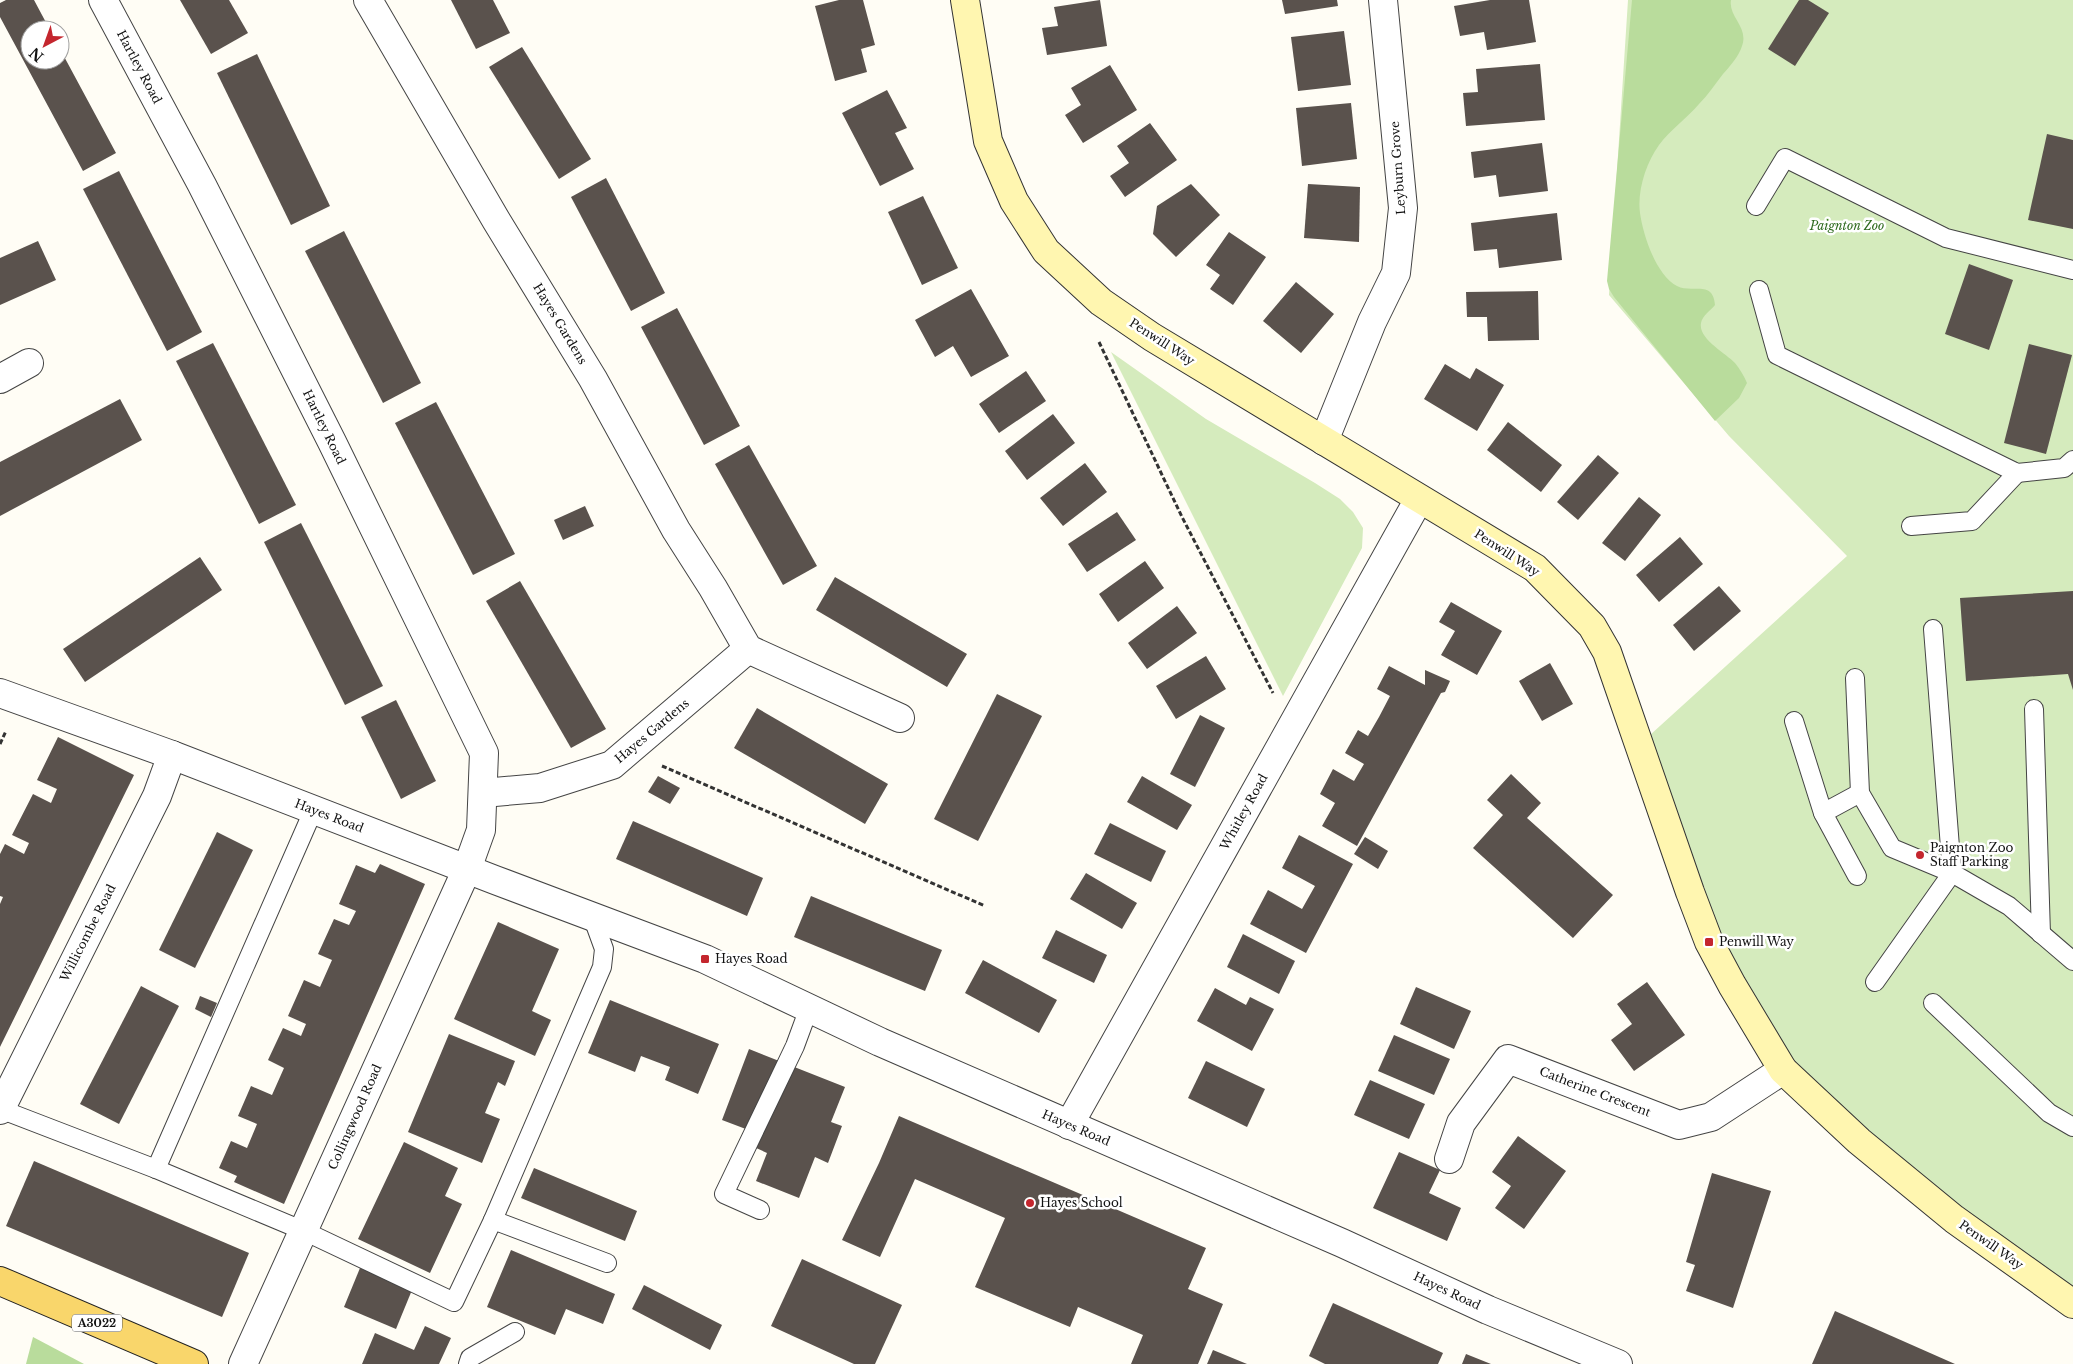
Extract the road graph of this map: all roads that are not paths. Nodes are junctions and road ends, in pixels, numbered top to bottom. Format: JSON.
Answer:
{"nodes":[{"id":1,"x":103,"y":0,"type":"edge"},
{"id":2,"x":368,"y":0,"type":"edge"},
{"id":3,"x":965,"y":0,"type":"edge"},
{"id":4,"x":1383,"y":0,"type":"edge"},
{"id":5,"x":1756,"y":206,"type":"dead end"},
{"id":6,"x":2073,"y":270,"type":"edge"},
{"id":7,"x":1759,"y":290,"type":"dead end"},
{"id":8,"x":29,"y":362,"type":"dead end"},
{"id":9,"x":0,"y":378,"type":"edge"},
{"id":10,"x":1324,"y":441,"type":"junction"},
{"id":11,"x":2073,"y":460,"type":"edge"},
{"id":12,"x":2017,"y":473,"type":"junction"},
{"id":13,"x":1419,"y":499,"type":"junction"},
{"id":14,"x":1911,"y":526,"type":"dead end"},
{"id":15,"x":1933,"y":629,"type":"dead end"},
{"id":16,"x":748,"y":649,"type":"junction"},
{"id":17,"x":1855,"y":678,"type":"dead end"},
{"id":18,"x":0,"y":693,"type":"edge"},
{"id":19,"x":2034,"y":709,"type":"dead end"},
{"id":20,"x":900,"y":718,"type":"dead end"},
{"id":21,"x":1794,"y":721,"type":"dead end"},
{"id":22,"x":172,"y":755,"type":"junction"},
{"id":23,"x":483,"y":793,"type":"junction"},
{"id":24,"x":1860,"y":793,"type":"junction"},
{"id":25,"x":313,"y":810,"type":"junction"},
{"id":26,"x":1822,"y":813,"type":"junction"},
{"id":27,"x":467,"y":869,"type":"junction"},
{"id":28,"x":1952,"y":873,"type":"junction"},
{"id":29,"x":1856,"y":876,"type":"dead end"},
{"id":30,"x":592,"y":916,"type":"junction"},
{"id":31,"x":2041,"y":934,"type":"junction"},
{"id":32,"x":2073,"y":961,"type":"edge"},
{"id":33,"x":1875,"y":982,"type":"dead end"},
{"id":34,"x":1933,"y":1003,"type":"dead end"},
{"id":35,"x":809,"y":1008,"type":"junction"},
{"id":36,"x":1784,"y":1070,"type":"junction"},
{"id":37,"x":0,"y":1110,"type":"edge"},
{"id":38,"x":1069,"y":1125,"type":"junction"},
{"id":39,"x":2073,"y":1127,"type":"edge"},
{"id":40,"x":1449,"y":1159,"type":"dead end"},
{"id":41,"x":156,"y":1170,"type":"junction"},
{"id":42,"x":760,"y":1210,"type":"dead end"},
{"id":43,"x":493,"y":1220,"type":"junction"},
{"id":44,"x":304,"y":1231,"type":"junction"},
{"id":45,"x":607,"y":1263,"type":"dead end"},
{"id":46,"x":0,"y":1281,"type":"edge"},
{"id":47,"x":2073,"y":1304,"type":"edge"},
{"id":48,"x":516,"y":1332,"type":"dead end"},
{"id":49,"x":194,"y":1364,"type":"edge"},
{"id":50,"x":243,"y":1364,"type":"edge"},
{"id":51,"x":468,"y":1364,"type":"edge"},
{"id":52,"x":1618,"y":1364,"type":"edge"}],
"edges":[{"from":1,"to":23,"type":"street","name":"Hartley Road"},
{"from":2,"to":16,"type":"street","name":"Hayes Gardens"},
{"from":3,"to":10,"type":"street","name":"Penwill Way"},
{"from":4,"to":10,"type":"street","name":"Leyburn Grove"},
{"from":5,"to":6,"type":"lane"},
{"from":7,"to":12,"type":"lane"},
{"from":8,"to":9,"type":"street"},
{"from":10,"to":13,"type":"street","name":"Penwill Way"},
{"from":11,"to":12,"type":"lane"},
{"from":12,"to":14,"type":"lane"},
{"from":13,"to":36,"type":"street","name":"Penwill Way"},
{"from":13,"to":38,"type":"street","name":"Whitley Road"},
{"from":15,"to":28,"type":"lane"},
{"from":16,"to":20,"type":"street"},
{"from":16,"to":23,"type":"street","name":"Hayes Gardens"},
{"from":17,"to":24,"type":"lane"},
{"from":18,"to":22,"type":"street","name":"Hayes Road"},
{"from":19,"to":31,"type":"lane"},
{"from":21,"to":26,"type":"lane"},
{"from":22,"to":25,"type":"street","name":"Hayes Road"},
{"from":22,"to":37,"type":"street","name":"Willicombe Road"},
{"from":23,"to":27,"type":"street","name":"Hartley Road"},
{"from":24,"to":26,"type":"lane"},
{"from":24,"to":28,"type":"lane"},
{"from":25,"to":27,"type":"street","name":"Hayes Road"},
{"from":25,"to":41,"type":"lane"},
{"from":26,"to":29,"type":"lane"},
{"from":27,"to":30,"type":"street","name":"Hayes Road"},
{"from":27,"to":44,"type":"street","name":"Collingwood Road"},
{"from":28,"to":31,"type":"lane"},
{"from":28,"to":33,"type":"lane"},
{"from":30,"to":35,"type":"street","name":"Hayes Road"},
{"from":30,"to":43,"type":"lane"},
{"from":31,"to":32,"type":"lane"},
{"from":34,"to":39,"type":"lane"},
{"from":35,"to":38,"type":"street","name":"Hayes Road"},
{"from":35,"to":42,"type":"lane"},
{"from":36,"to":40,"type":"street","name":"Catherine Crescent"},
{"from":36,"to":47,"type":"street","name":"Penwill Way"},
{"from":37,"to":41,"type":"lane"},
{"from":38,"to":52,"type":"street","name":"Hayes Road"},
{"from":41,"to":44,"type":"lane"},
{"from":43,"to":44,"type":"lane"},
{"from":43,"to":45,"type":"lane"},
{"from":44,"to":50,"type":"street","name":"Collingwood Road"},
{"from":46,"to":49,"type":"main road","number":"A3022"},
{"from":48,"to":51,"type":"lane"}]}
